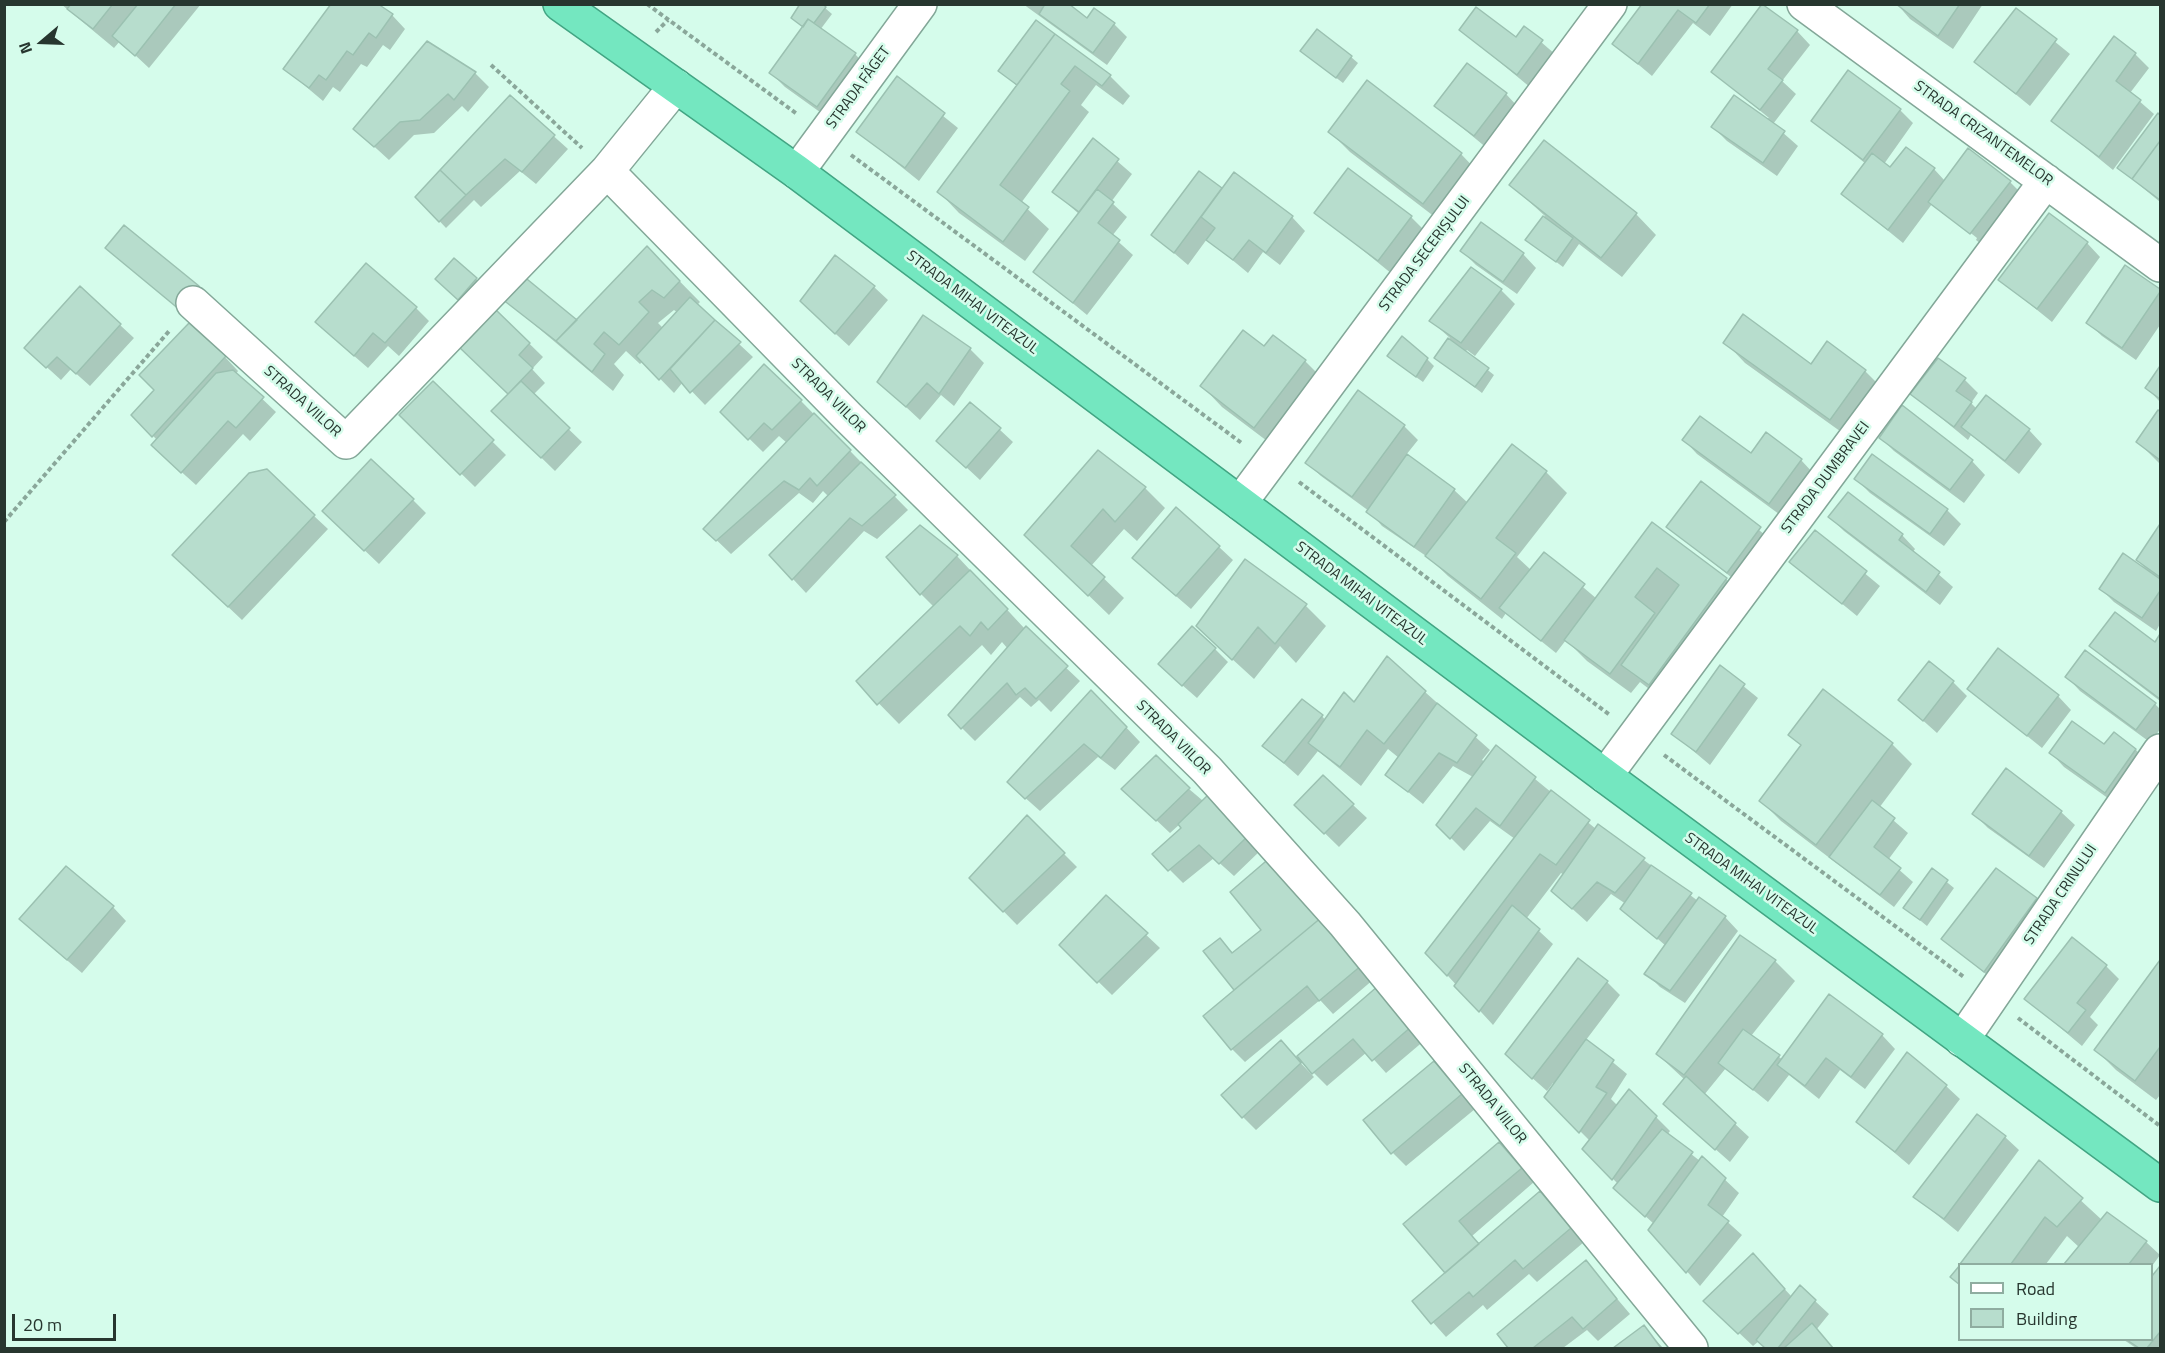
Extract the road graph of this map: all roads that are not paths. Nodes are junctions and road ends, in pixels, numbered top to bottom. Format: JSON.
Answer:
{"nodes":[{"id":1,"x":560,"y":4,"type":"edge"},
{"id":2,"x":920,"y":4,"type":"edge"},
{"id":3,"x":1610,"y":4,"type":"edge"},
{"id":4,"x":1804,"y":4,"type":"edge"},
{"id":5,"x":676,"y":86,"type":"junction"},
{"id":6,"x":607,"y":171,"type":"junction"},
{"id":7,"x":797,"y":172,"type":"junction"},
{"id":8,"x":2046,"y":181,"type":"junction"},
{"id":9,"x":2160,"y":266,"type":"edge"},
{"id":10,"x":193,"y":303,"type":"road end"},
{"id":11,"x":1240,"y":503,"type":"junction"},
{"id":12,"x":2160,"y":751,"type":"edge"},
{"id":13,"x":1605,"y":776,"type":"junction"},
{"id":14,"x":1962,"y":1040,"type":"junction"},
{"id":15,"x":2160,"y":1185,"type":"edge"},
{"id":16,"x":1692,"y":1348,"type":"edge"}],
"edges":[{"from":1,"to":5,"type":"highway","name":"STRADA MIHAI VITEAZUL"},
{"from":2,"to":7,"type":"street","name":"STRADA FĂGET"},
{"from":3,"to":11,"type":"street","name":"STRADA SECERIȘULUI"},
{"from":4,"to":8,"type":"street","name":"STRADA CRIZANTEMELOR"},
{"from":5,"to":6,"type":"street","name":"STRADA VIILOR"},
{"from":5,"to":7,"type":"highway","name":"STRADA MIHAI VITEAZUL"},
{"from":6,"to":10,"type":"street","name":"STRADA VIILOR"},
{"from":6,"to":16,"type":"street","name":"STRADA VIILOR"},
{"from":7,"to":11,"type":"highway","name":"STRADA MIHAI VITEAZUL"},
{"from":8,"to":9,"type":"street","name":"STRADA CRIZANTEMELOR"},
{"from":8,"to":13,"type":"street","name":"STRADA DUMBRAVEI"},
{"from":11,"to":13,"type":"highway","name":"STRADA MIHAI VITEAZUL"},
{"from":12,"to":14,"type":"street","name":"STRADA CRINULUI"},
{"from":13,"to":14,"type":"highway","name":"STRADA MIHAI VITEAZUL"},
{"from":14,"to":15,"type":"highway","name":"STRADA MIHAI VITEAZUL"}]}
